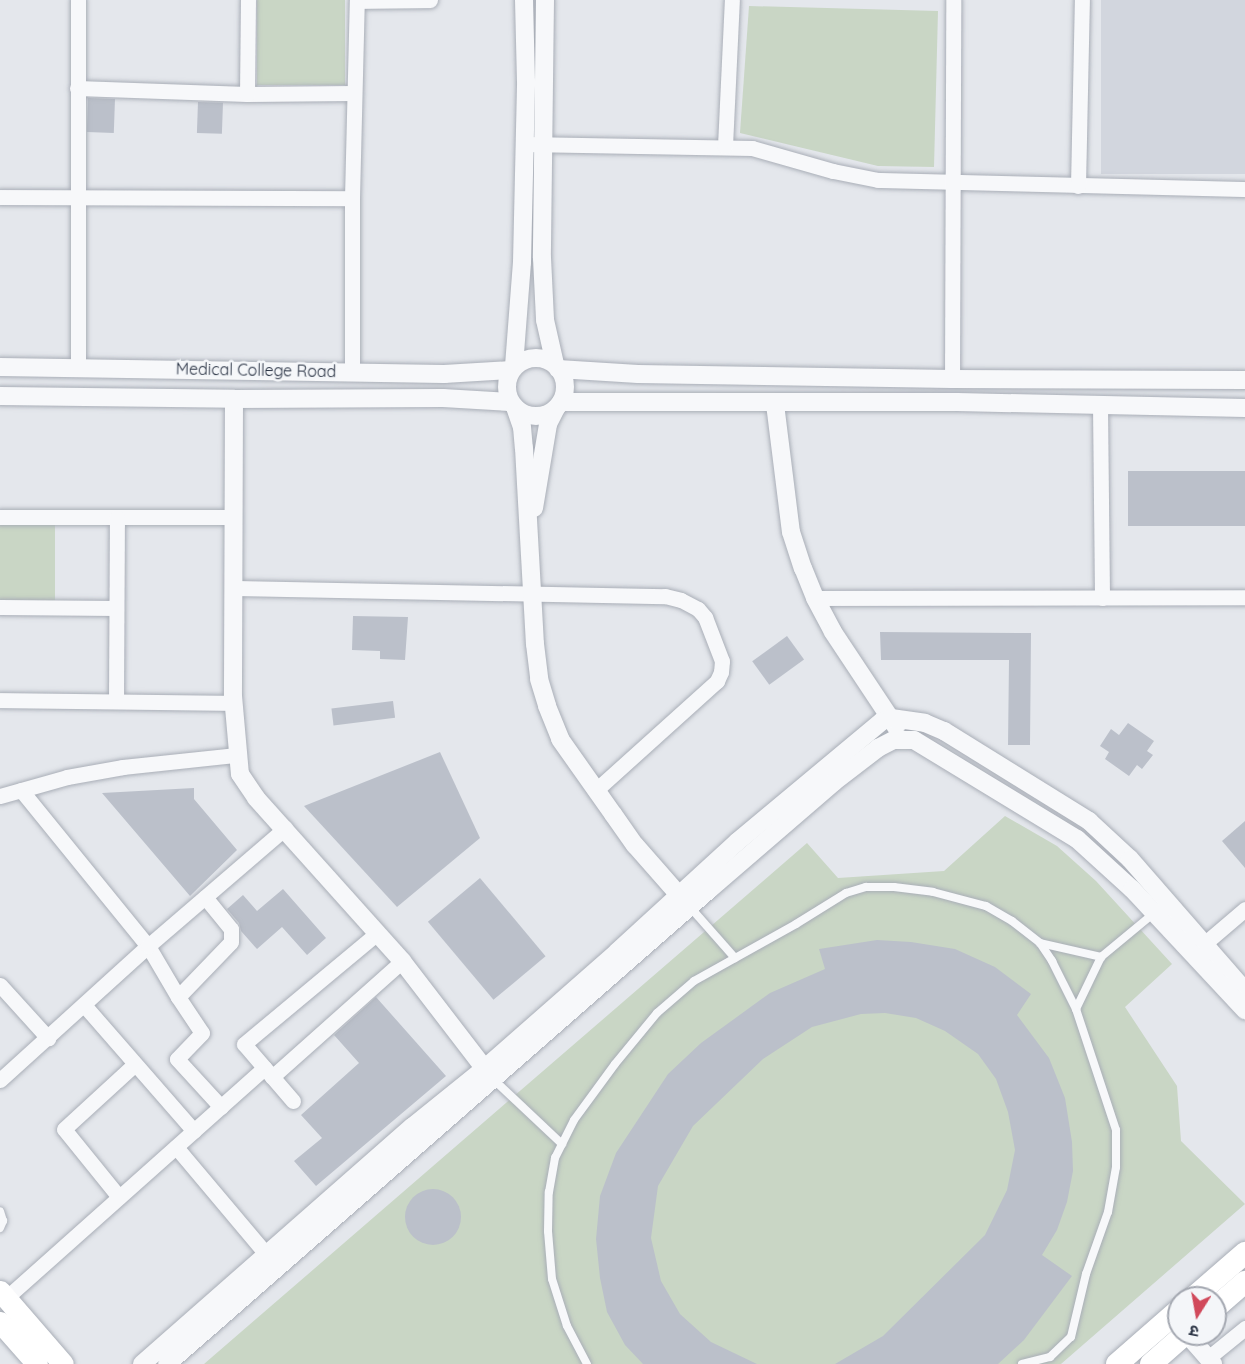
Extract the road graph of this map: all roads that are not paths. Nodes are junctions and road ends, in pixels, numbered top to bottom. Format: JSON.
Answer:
{"nodes":[{"id":1,"x":78,"y":0,"type":"edge"},
{"id":2,"x":248,"y":0,"type":"edge"},
{"id":3,"x":430,"y":0,"type":"edge"},
{"id":4,"x":524,"y":0,"type":"edge"},
{"id":5,"x":544,"y":0,"type":"edge"},
{"id":6,"x":732,"y":0,"type":"edge"},
{"id":7,"x":953,"y":0,"type":"edge"},
{"id":8,"x":1082,"y":0,"type":"edge"},
{"id":9,"x":357,"y":1,"type":"edge"},
{"id":10,"x":77,"y":88,"type":"junction"},
{"id":11,"x":354,"y":93,"type":"junction"},
{"id":12,"x":247,"y":94,"type":"junction"},
{"id":13,"x":534,"y":145,"type":"junction"},
{"id":14,"x":725,"y":146,"type":"junction"},
{"id":15,"x":952,"y":184,"type":"junction"},
{"id":16,"x":1078,"y":186,"type":"junction"},
{"id":17,"x":1245,"y":189,"type":"edge"},
{"id":18,"x":0,"y":197,"type":"edge"},
{"id":19,"x":77,"y":198,"type":"junction"},
{"id":20,"x":352,"y":198,"type":"junction"},
{"id":21,"x":556,"y":367,"type":"junction"},
{"id":22,"x":0,"y":368,"type":"edge"},
{"id":23,"x":78,"y":368,"type":"junction"},
{"id":24,"x":513,"y":368,"type":"junction"},
{"id":25,"x":352,"y":371,"type":"junction"},
{"id":26,"x":952,"y":379,"type":"junction"},
{"id":27,"x":1245,"y":380,"type":"edge"},
{"id":28,"x":0,"y":396,"type":"edge"},
{"id":29,"x":234,"y":399,"type":"junction"},
{"id":30,"x":775,"y":404,"type":"junction"},
{"id":31,"x":513,"y":405,"type":"junction"},
{"id":32,"x":558,"y":405,"type":"junction"},
{"id":33,"x":1100,"y":405,"type":"junction"},
{"id":34,"x":1245,"y":408,"type":"edge"},
{"id":35,"x":0,"y":517,"type":"edge"},
{"id":36,"x":117,"y":517,"type":"junction"},
{"id":37,"x":234,"y":517,"type":"junction"},
{"id":38,"x":530,"y":523,"type":"junction"},
{"id":39,"x":235,"y":588,"type":"junction"},
{"id":40,"x":533,"y":593,"type":"junction"},
{"id":41,"x":1102,"y":597,"type":"junction"},
{"id":42,"x":1245,"y":597,"type":"edge"},
{"id":43,"x":815,"y":598,"type":"junction"},
{"id":44,"x":0,"y":608,"type":"edge"},
{"id":45,"x":116,"y":608,"type":"junction"},
{"id":46,"x":0,"y":700,"type":"edge"},
{"id":47,"x":116,"y":701,"type":"junction"},
{"id":48,"x":233,"y":703,"type":"junction"},
{"id":49,"x":891,"y":718,"type":"junction"},
{"id":50,"x":905,"y":740,"type":"junction"},
{"id":51,"x":236,"y":754,"type":"junction"},
{"id":52,"x":21,"y":790,"type":"junction"},
{"id":53,"x":596,"y":790,"type":"junction"},
{"id":54,"x":0,"y":796,"type":"edge"},
{"id":55,"x":285,"y":828,"type":"junction"},
{"id":56,"x":205,"y":897,"type":"junction"},
{"id":57,"x":685,"y":901,"type":"junction"},
{"id":58,"x":1245,"y":909,"type":"edge"},
{"id":59,"x":1155,"y":913,"type":"junction"},
{"id":60,"x":377,"y":933,"type":"junction"},
{"id":61,"x":1040,"y":943,"type":"junction"},
{"id":62,"x":1204,"y":944,"type":"junction"},
{"id":63,"x":148,"y":946,"type":"junction"},
{"id":64,"x":1101,"y":957,"type":"junction"},
{"id":65,"x":735,"y":958,"type":"junction"},
{"id":66,"x":402,"y":961,"type":"junction"},
{"id":67,"x":0,"y":985,"type":"edge"},
{"id":68,"x":1245,"y":991,"type":"edge"},
{"id":69,"x":178,"y":997,"type":"junction"},
{"id":70,"x":84,"y":1005,"type":"junction"},
{"id":71,"x":1076,"y":1009,"type":"junction"},
{"id":72,"x":1245,"y":1010,"type":"edge"},
{"id":73,"x":48,"y":1038,"type":"junction"},
{"id":74,"x":135,"y":1064,"type":"junction"},
{"id":75,"x":268,"y":1073,"type":"junction"},
{"id":76,"x":489,"y":1074,"type":"junction"},
{"id":77,"x":0,"y":1080,"type":"edge"},
{"id":78,"x":293,"y":1101,"type":"dead end"},
{"id":79,"x":220,"y":1107,"type":"junction"},
{"id":80,"x":194,"y":1131,"type":"junction"},
{"id":81,"x":562,"y":1144,"type":"junction"},
{"id":82,"x":176,"y":1147,"type":"junction"},
{"id":83,"x":119,"y":1197,"type":"junction"},
{"id":84,"x":0,"y":1211,"type":"edge"},
{"id":85,"x":0,"y":1228,"type":"edge"},
{"id":86,"x":1245,"y":1253,"type":"edge"},
{"id":87,"x":266,"y":1254,"type":"junction"},
{"id":88,"x":1245,"y":1282,"type":"edge"},
{"id":89,"x":1207,"y":1286,"type":"edge"},
{"id":90,"x":3,"y":1295,"type":"edge"},
{"id":91,"x":1227,"y":1298,"type":"edge"},
{"id":92,"x":1167,"y":1320,"type":"edge"},
{"id":93,"x":0,"y":1322,"type":"edge"},
{"id":94,"x":1245,"y":1328,"type":"edge"},
{"id":95,"x":1172,"y":1346,"type":"edge"},
{"id":96,"x":1197,"y":1346,"type":"edge"},
{"id":97,"x":1211,"y":1361,"type":"edge"},
{"id":98,"x":37,"y":1364,"type":"edge"},
{"id":99,"x":63,"y":1364,"type":"edge"},
{"id":100,"x":142,"y":1364,"type":"edge"},
{"id":101,"x":167,"y":1364,"type":"edge"},
{"id":102,"x":587,"y":1364,"type":"edge"},
{"id":103,"x":1022,"y":1364,"type":"edge"},
{"id":104,"x":1117,"y":1364,"type":"edge"},
{"id":105,"x":1151,"y":1364,"type":"edge"}],
"edges":[{"from":1,"to":10,"type":"street"},
{"from":2,"to":12,"type":"street"},
{"from":3,"to":9,"type":"street"},
{"from":4,"to":13,"type":"street"},
{"from":5,"to":13,"type":"street"},
{"from":6,"to":14,"type":"street"},
{"from":7,"to":15,"type":"street"},
{"from":8,"to":16,"type":"street"},
{"from":9,"to":11,"type":"street"},
{"from":10,"to":12,"type":"street"},
{"from":10,"to":19,"type":"street"},
{"from":11,"to":12,"type":"street"},
{"from":11,"to":20,"type":"street"},
{"from":13,"to":14,"type":"street"},
{"from":13,"to":21,"type":"street"},
{"from":13,"to":24,"type":"street"},
{"from":14,"to":15,"type":"street"},
{"from":15,"to":16,"type":"street"},
{"from":15,"to":26,"type":"street"},
{"from":16,"to":17,"type":"street"},
{"from":18,"to":19,"type":"street"},
{"from":19,"to":20,"type":"street"},
{"from":19,"to":23,"type":"street"},
{"from":20,"to":25,"type":"street"},
{"from":21,"to":24,"type":"street"},
{"from":21,"to":26,"type":"street"},
{"from":21,"to":32,"type":"street"},
{"from":22,"to":23,"type":"street","name":"Medical College Road"},
{"from":23,"to":25,"type":"street","name":"Medical College Road"},
{"from":24,"to":25,"type":"street","name":"Medical College Road"},
{"from":24,"to":31,"type":"street"},
{"from":26,"to":27,"type":"street"},
{"from":28,"to":29,"type":"street","name":"Medical College Road"},
{"from":29,"to":31,"type":"street","name":"Medical College Road"},
{"from":29,"to":37,"type":"street"},
{"from":30,"to":32,"type":"street"},
{"from":30,"to":33,"type":"street"},
{"from":30,"to":43,"type":"street"},
{"from":31,"to":32,"type":"street"},
{"from":31,"to":38,"type":"street"},
{"from":32,"to":38,"type":"street"},
{"from":33,"to":34,"type":"street"},
{"from":33,"to":41,"type":"street"},
{"from":35,"to":36,"type":"street"},
{"from":36,"to":37,"type":"street"},
{"from":36,"to":45,"type":"street"},
{"from":37,"to":39,"type":"street"},
{"from":38,"to":40,"type":"street"},
{"from":39,"to":40,"type":"street"},
{"from":39,"to":48,"type":"street"},
{"from":40,"to":53,"type":"street"},
{"from":40,"to":53,"type":"street"},
{"from":41,"to":42,"type":"street"},
{"from":41,"to":43,"type":"street"},
{"from":43,"to":49,"type":"street"},
{"from":44,"to":45,"type":"street"},
{"from":45,"to":47,"type":"street"},
{"from":46,"to":47,"type":"street"},
{"from":47,"to":48,"type":"street"},
{"from":48,"to":51,"type":"street"},
{"from":49,"to":50,"type":"street"},
{"from":49,"to":57,"type":"street"},
{"from":49,"to":62,"type":"street"},
{"from":50,"to":57,"type":"street"},
{"from":50,"to":59,"type":"street"},
{"from":51,"to":52,"type":"street"},
{"from":51,"to":55,"type":"street"},
{"from":52,"to":54,"type":"street"},
{"from":52,"to":63,"type":"street"},
{"from":53,"to":57,"type":"street"},
{"from":55,"to":56,"type":"street"},
{"from":55,"to":60,"type":"street"},
{"from":56,"to":63,"type":"street"},
{"from":56,"to":69,"type":"street"},
{"from":57,"to":65,"type":"lane"},
{"from":57,"to":76,"type":"street"},
{"from":58,"to":62,"type":"street"},
{"from":59,"to":64,"type":"lane"},
{"from":59,"to":72,"type":"street"},
{"from":60,"to":66,"type":"street"},
{"from":60,"to":75,"type":"street"},
{"from":61,"to":64,"type":"lane"},
{"from":61,"to":65,"type":"lane"},
{"from":61,"to":71,"type":"lane"},
{"from":62,"to":68,"type":"street"},
{"from":63,"to":69,"type":"street"},
{"from":63,"to":70,"type":"street"},
{"from":64,"to":71,"type":"lane"},
{"from":65,"to":81,"type":"lane"},
{"from":66,"to":75,"type":"street"},
{"from":66,"to":76,"type":"street"},
{"from":67,"to":73,"type":"street"},
{"from":69,"to":79,"type":"street"},
{"from":70,"to":73,"type":"street"},
{"from":70,"to":74,"type":"street"},
{"from":71,"to":103,"type":"lane"},
{"from":73,"to":77,"type":"street"},
{"from":74,"to":80,"type":"street"},
{"from":74,"to":83,"type":"street"},
{"from":75,"to":78,"type":"street"},
{"from":75,"to":79,"type":"street"},
{"from":76,"to":81,"type":"lane"},
{"from":76,"to":87,"type":"street"},
{"from":76,"to":101,"type":"street"},
{"from":79,"to":80,"type":"street"},
{"from":80,"to":82,"type":"street"},
{"from":81,"to":102,"type":"lane"},
{"from":82,"to":83,"type":"street"},
{"from":82,"to":87,"type":"street"},
{"from":83,"to":90,"type":"street"},
{"from":84,"to":85,"type":"lane"},
{"from":86,"to":89,"type":"main road"},
{"from":87,"to":100,"type":"street"},
{"from":88,"to":91,"type":"main road"},
{"from":90,"to":99,"type":"main road"},
{"from":92,"to":104,"type":"main road"},
{"from":93,"to":98,"type":"main road"},
{"from":94,"to":97,"type":"street"},
{"from":95,"to":105,"type":"main road"},
{"from":96,"to":97,"type":"street"}]}
